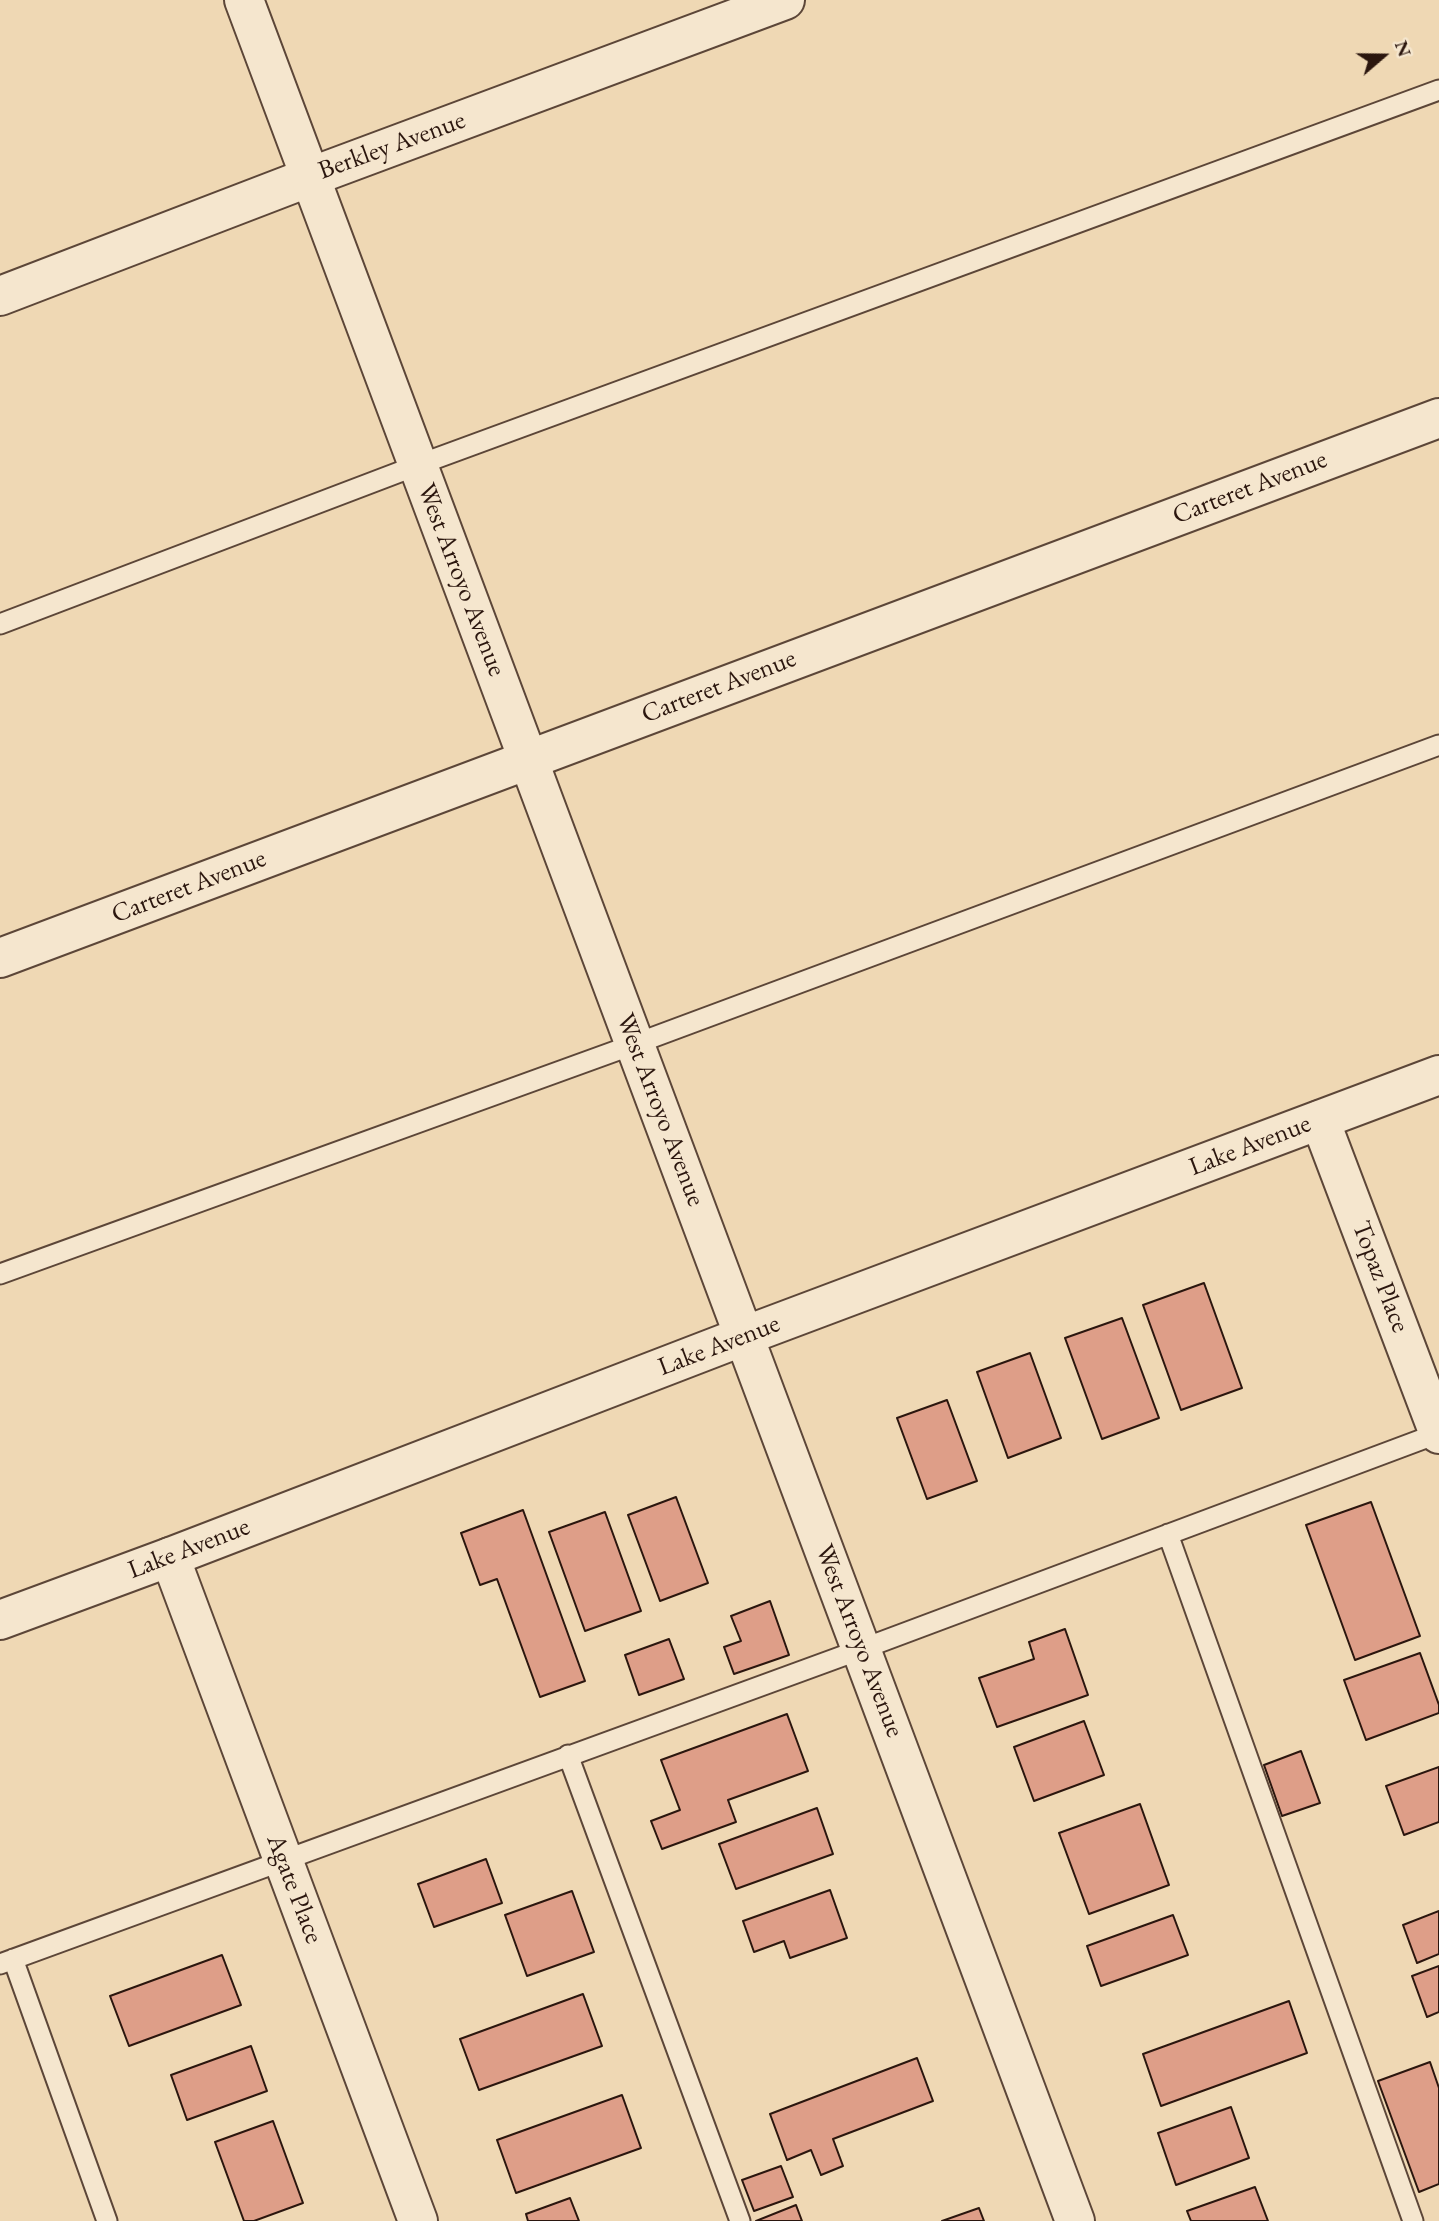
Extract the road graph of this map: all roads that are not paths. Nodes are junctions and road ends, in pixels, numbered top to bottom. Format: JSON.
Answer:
{"nodes":[{"id":1,"x":244,"y":0,"type":"edge"},
{"id":2,"x":785,"y":0,"type":"edge"},
{"id":3,"x":1439,"y":90,"type":"edge"},
{"id":4,"x":310,"y":177,"type":"junction"},
{"id":5,"x":0,"y":296,"type":"edge"},
{"id":6,"x":1439,"y":418,"type":"edge"},
{"id":7,"x":418,"y":465,"type":"junction"},
{"id":8,"x":0,"y":624,"type":"edge"},
{"id":9,"x":1439,"y":745,"type":"edge"},
{"id":10,"x":528,"y":759,"type":"junction"},
{"id":11,"x":0,"y":958,"type":"edge"},
{"id":12,"x":635,"y":1044,"type":"junction"},
{"id":13,"x":1439,"y":1075,"type":"edge"},
{"id":14,"x":1320,"y":1120,"type":"junction"},
{"id":15,"x":0,"y":1275,"type":"edge"},
{"id":16,"x":744,"y":1336,"type":"junction"},
{"id":17,"x":1439,"y":1433,"type":"edge"},
{"id":18,"x":1168,"y":1534,"type":"junction"},
{"id":19,"x":170,"y":1557,"type":"junction"},
{"id":20,"x":0,"y":1620,"type":"edge"},
{"id":21,"x":862,"y":1649,"type":"junction"},
{"id":22,"x":568,"y":1755,"type":"junction"},
{"id":23,"x":283,"y":1859,"type":"junction"},
{"id":24,"x":6,"y":1962,"type":"edge"},
{"id":25,"x":107,"y":2221,"type":"edge"},
{"id":26,"x":418,"y":2221,"type":"edge"},
{"id":27,"x":740,"y":2221,"type":"edge"},
{"id":28,"x":1075,"y":2221,"type":"edge"},
{"id":29,"x":1413,"y":2221,"type":"edge"}],
"edges":[{"from":1,"to":4,"type":"street","name":"West Arroyo Avenue"},
{"from":2,"to":4,"type":"street","name":"Berkley Avenue"},
{"from":3,"to":7,"type":"lane"},
{"from":4,"to":5,"type":"street","name":"Berkley Avenue"},
{"from":4,"to":7,"type":"street","name":"West Arroyo Avenue"},
{"from":6,"to":10,"type":"street","name":"Carteret Avenue"},
{"from":7,"to":8,"type":"lane"},
{"from":7,"to":10,"type":"street","name":"West Arroyo Avenue"},
{"from":9,"to":12,"type":"lane"},
{"from":10,"to":11,"type":"street","name":"Carteret Avenue"},
{"from":10,"to":12,"type":"street","name":"West Arroyo Avenue"},
{"from":12,"to":15,"type":"lane"},
{"from":12,"to":16,"type":"street","name":"West Arroyo Avenue"},
{"from":13,"to":14,"type":"street","name":"Lake Avenue"},
{"from":14,"to":16,"type":"street","name":"Lake Avenue"},
{"from":14,"to":17,"type":"street","name":"Topaz Place"},
{"from":16,"to":19,"type":"street","name":"Lake Avenue"},
{"from":16,"to":21,"type":"street","name":"West Arroyo Avenue"},
{"from":17,"to":18,"type":"lane"},
{"from":18,"to":21,"type":"lane"},
{"from":18,"to":29,"type":"lane"},
{"from":19,"to":20,"type":"street","name":"Lake Avenue"},
{"from":19,"to":23,"type":"street","name":"Agate Place"},
{"from":21,"to":22,"type":"lane"},
{"from":21,"to":28,"type":"street","name":"West Arroyo Avenue"},
{"from":22,"to":23,"type":"lane"},
{"from":22,"to":27,"type":"lane"},
{"from":23,"to":24,"type":"lane"},
{"from":23,"to":26,"type":"street","name":"Agate Place"},
{"from":24,"to":25,"type":"lane"}]}
